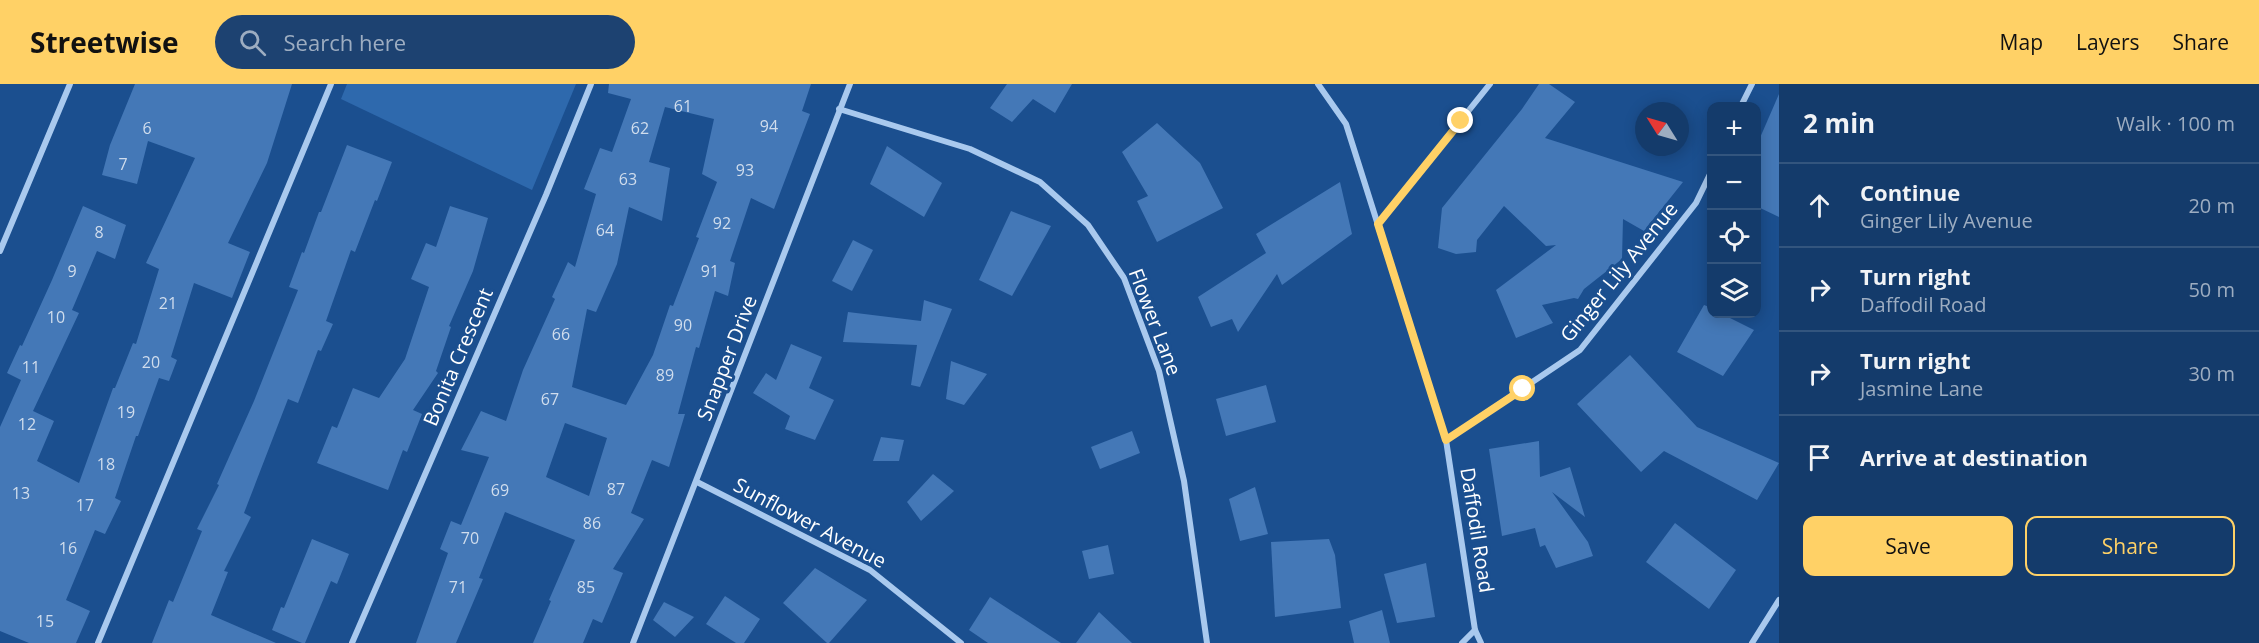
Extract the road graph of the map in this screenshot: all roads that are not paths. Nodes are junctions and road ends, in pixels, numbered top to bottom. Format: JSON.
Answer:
{"nodes":[{"id":1,"x":70,"y":84,"type":"edge"},
{"id":2,"x":331,"y":84,"type":"edge"},
{"id":3,"x":591,"y":84,"type":"edge"},
{"id":4,"x":850,"y":84,"type":"edge"},
{"id":5,"x":1318,"y":84,"type":"edge"},
{"id":6,"x":1490,"y":84,"type":"edge"},
{"id":7,"x":1752,"y":84,"type":"edge"},
{"id":8,"x":1743,"y":102,"type":"edge"},
{"id":9,"x":839,"y":109,"type":"junction"},
{"id":10,"x":1707,"y":180,"type":"edge"},
{"id":11,"x":1378,"y":224,"type":"junction"},
{"id":12,"x":0,"y":250,"type":"edge"},
{"id":13,"x":1446,"y":440,"type":"junction"},
{"id":14,"x":697,"y":482,"type":"junction"},
{"id":15,"x":1779,"y":600,"type":"edge"},
{"id":16,"x":1475,"y":630,"type":"junction"},
{"id":17,"x":98,"y":643,"type":"edge"},
{"id":18,"x":352,"y":643,"type":"edge"},
{"id":19,"x":633,"y":643,"type":"edge"},
{"id":20,"x":961,"y":643,"type":"edge"},
{"id":21,"x":1207,"y":643,"type":"edge"},
{"id":22,"x":1462,"y":643,"type":"edge"},
{"id":23,"x":1481,"y":643,"type":"edge"},
{"id":24,"x":1752,"y":643,"type":"edge"}],
"edges":[{"from":1,"to":12,"type":"street"},
{"from":2,"to":17,"type":"street"},
{"from":3,"to":18,"type":"street","name":"Bonita Crescent"},
{"from":4,"to":9,"type":"street","name":"Snapper Drive"},
{"from":5,"to":11,"type":"street","name":"Daffodil Road"},
{"from":6,"to":11,"type":"street"},
{"from":7,"to":8,"type":"street"},
{"from":9,"to":14,"type":"street","name":"Snapper Drive"},
{"from":9,"to":21,"type":"street","name":"Flower Lane"},
{"from":10,"to":13,"type":"street","name":"Ginger Lily Avenue"},
{"from":11,"to":13,"type":"street","name":"Daffodil Road"},
{"from":13,"to":16,"type":"street","name":"Daffodil Road"},
{"from":14,"to":19,"type":"street","name":"Snapper Drive"},
{"from":14,"to":20,"type":"street","name":"Sunflower Avenue"},
{"from":15,"to":24,"type":"street"},
{"from":16,"to":22,"type":"street"},
{"from":16,"to":23,"type":"street","name":"Daffodil Road"}]}
